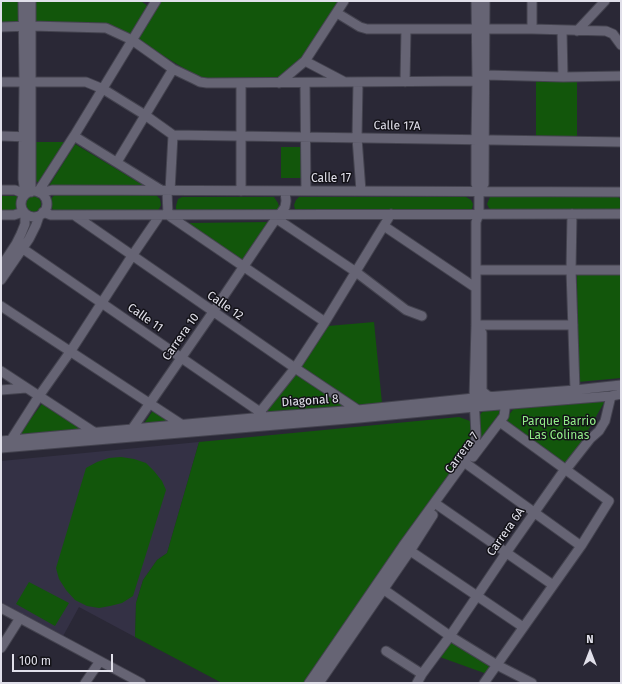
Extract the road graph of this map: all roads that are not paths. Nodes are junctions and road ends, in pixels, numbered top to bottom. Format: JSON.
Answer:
{"nodes":[{"id":1,"x":23,"y":1,"type":"edge"},
{"id":2,"x":31,"y":1,"type":"edge"},
{"id":3,"x":344,"y":1,"type":"edge"},
{"id":4,"x":476,"y":1,"type":"edge"},
{"id":5,"x":485,"y":1,"type":"edge"},
{"id":6,"x":532,"y":1,"type":"edge"},
{"id":7,"x":605,"y":1,"type":"edge"},
{"id":8,"x":151,"y":3,"type":"edge"},
{"id":9,"x":337,"y":13,"type":"junction"},
{"id":10,"x":1,"y":27,"type":"edge"},
{"id":11,"x":27,"y":27,"type":"junction"},
{"id":12,"x":406,"y":29,"type":"junction"},
{"id":13,"x":481,"y":29,"type":"junction"},
{"id":14,"x":532,"y":29,"type":"junction"},
{"id":15,"x":562,"y":30,"type":"junction"},
{"id":16,"x":577,"y":31,"type":"junction"},
{"id":17,"x":132,"y":40,"type":"junction"},
{"id":18,"x":621,"y":45,"type":"edge"},
{"id":19,"x":305,"y":61,"type":"junction"},
{"id":20,"x":173,"y":69,"type":"junction"},
{"id":21,"x":621,"y":76,"type":"edge"},
{"id":22,"x":563,"y":77,"type":"junction"},
{"id":23,"x":481,"y":78,"type":"junction"},
{"id":24,"x":1,"y":82,"type":"edge"},
{"id":25,"x":27,"y":82,"type":"junction"},
{"id":26,"x":345,"y":82,"type":"junction"},
{"id":27,"x":358,"y":82,"type":"junction"},
{"id":28,"x":405,"y":82,"type":"junction"},
{"id":29,"x":241,"y":83,"type":"junction"},
{"id":30,"x":279,"y":83,"type":"junction"},
{"id":31,"x":305,"y":83,"type":"junction"},
{"id":32,"x":102,"y":89,"type":"junction"},
{"id":33,"x":144,"y":116,"type":"junction"},
{"id":34,"x":173,"y":135,"type":"junction"},
{"id":35,"x":1,"y":136,"type":"edge"},
{"id":36,"x":27,"y":136,"type":"junction"},
{"id":37,"x":74,"y":136,"type":"junction"},
{"id":38,"x":240,"y":136,"type":"junction"},
{"id":39,"x":306,"y":137,"type":"junction"},
{"id":40,"x":357,"y":138,"type":"junction"},
{"id":41,"x":480,"y":140,"type":"junction"},
{"id":42,"x":621,"y":142,"type":"edge"},
{"id":43,"x":116,"y":162,"type":"junction"},
{"id":44,"x":1,"y":190,"type":"edge"},
{"id":45,"x":166,"y":191,"type":"junction"},
{"id":46,"x":241,"y":191,"type":"junction"},
{"id":47,"x":285,"y":191,"type":"junction"},
{"id":48,"x":306,"y":191,"type":"junction"},
{"id":49,"x":361,"y":191,"type":"junction"},
{"id":50,"x":479,"y":191,"type":"junction"},
{"id":51,"x":621,"y":192,"type":"edge"},
{"id":52,"x":32,"y":193,"type":"junction"},
{"id":53,"x":24,"y":213,"type":"junction"},
{"id":54,"x":41,"y":214,"type":"junction"},
{"id":55,"x":391,"y":214,"type":"junction"},
{"id":56,"x":479,"y":214,"type":"junction"},
{"id":57,"x":572,"y":214,"type":"junction"},
{"id":58,"x":621,"y":214,"type":"edge"},
{"id":59,"x":1,"y":215,"type":"edge"},
{"id":60,"x":74,"y":215,"type":"junction"},
{"id":61,"x":164,"y":215,"type":"junction"},
{"id":62,"x":279,"y":217,"type":"junction"},
{"id":63,"x":384,"y":226,"type":"junction"},
{"id":64,"x":19,"y":247,"type":"junction"},
{"id":65,"x":132,"y":256,"type":"junction"},
{"id":66,"x":244,"y":266,"type":"junction"},
{"id":67,"x":1,"y":267,"type":"edge"},
{"id":68,"x":479,"y":270,"type":"junction"},
{"id":69,"x":571,"y":270,"type":"junction"},
{"id":70,"x":621,"y":270,"type":"edge"},
{"id":71,"x":356,"y":272,"type":"junction"},
{"id":72,"x":1,"y":280,"type":"edge"},
{"id":73,"x":476,"y":288,"type":"junction"},
{"id":74,"x":102,"y":303,"type":"junction"},
{"id":75,"x":1,"y":306,"type":"edge"},
{"id":76,"x":213,"y":312,"type":"junction"},
{"id":77,"x":422,"y":316,"type":"dead end"},
{"id":78,"x":325,"y":322,"type":"junction"},
{"id":79,"x":479,"y":325,"type":"junction"},
{"id":80,"x":573,"y":325,"type":"junction"},
{"id":81,"x":70,"y":352,"type":"junction"},
{"id":82,"x":181,"y":358,"type":"junction"},
{"id":83,"x":295,"y":368,"type":"junction"},
{"id":84,"x":4,"y":373,"type":"edge"},
{"id":85,"x":621,"y":385,"type":"edge"},
{"id":86,"x":26,"y":388,"type":"junction"},
{"id":87,"x":1,"y":390,"type":"edge"},
{"id":88,"x":575,"y":390,"type":"junction"},
{"id":89,"x":621,"y":394,"type":"edge"},
{"id":90,"x":39,"y":396,"type":"junction"},
{"id":91,"x":612,"y":396,"type":"junction"},
{"id":92,"x":494,"y":397,"type":"junction"},
{"id":93,"x":474,"y":403,"type":"junction"},
{"id":94,"x":150,"y":404,"type":"junction"},
{"id":95,"x":503,"y":405,"type":"junction"},
{"id":96,"x":358,"y":414,"type":"junction"},
{"id":97,"x":263,"y":418,"type":"junction"},
{"id":98,"x":500,"y":422,"type":"junction"},
{"id":99,"x":182,"y":428,"type":"junction"},
{"id":100,"x":94,"y":432,"type":"junction"},
{"id":101,"x":132,"y":433,"type":"junction"},
{"id":102,"x":1,"y":441,"type":"edge"},
{"id":103,"x":11,"y":444,"type":"junction"},
{"id":104,"x":1,"y":448,"type":"edge"},
{"id":105,"x":466,"y":463,"type":"junction"},
{"id":106,"x":565,"y":469,"type":"junction"},
{"id":107,"x":439,"y":506,"type":"junction"},
{"id":108,"x":534,"y":513,"type":"junction"},
{"id":109,"x":581,"y":546,"type":"junction"},
{"id":110,"x":407,"y":548,"type":"junction"},
{"id":111,"x":506,"y":553,"type":"junction"},
{"id":112,"x":553,"y":586,"type":"junction"},
{"id":113,"x":383,"y":589,"type":"junction"},
{"id":114,"x":477,"y":596,"type":"junction"},
{"id":115,"x":1,"y":608,"type":"edge"},
{"id":116,"x":20,"y":618,"type":"junction"},
{"id":117,"x":524,"y":628,"type":"junction"},
{"id":118,"x":450,"y":636,"type":"junction"},
{"id":119,"x":1,"y":648,"type":"edge"},
{"id":120,"x":386,"y":651,"type":"dead end"},
{"id":121,"x":100,"y":661,"type":"junction"},
{"id":122,"x":497,"y":665,"type":"junction"},
{"id":123,"x":422,"y":674,"type":"junction"},
{"id":124,"x":321,"y":682,"type":"edge"},
{"id":125,"x":85,"y":683,"type":"edge"},
{"id":126,"x":141,"y":683,"type":"edge"},
{"id":127,"x":309,"y":683,"type":"edge"},
{"id":128,"x":418,"y":683,"type":"edge"},
{"id":129,"x":484,"y":683,"type":"edge"},
{"id":130,"x":532,"y":683,"type":"edge"}],
"edges":[{"from":1,"to":11,"type":"street"},
{"from":2,"to":11,"type":"street"},
{"from":3,"to":9,"type":"street"},
{"from":4,"to":13,"type":"street","name":"Carrera 7"},
{"from":5,"to":13,"type":"street","name":"Carrera 7"},
{"from":6,"to":14,"type":"street"},
{"from":7,"to":16,"type":"street"},
{"from":8,"to":17,"type":"street"},
{"from":9,"to":12,"type":"street"},
{"from":9,"to":19,"type":"street"},
{"from":10,"to":11,"type":"street"},
{"from":11,"to":17,"type":"street"},
{"from":11,"to":25,"type":"street"},
{"from":12,"to":13,"type":"street"},
{"from":12,"to":28,"type":"street"},
{"from":13,"to":14,"type":"street"},
{"from":13,"to":23,"type":"street","name":"Carrera 7"},
{"from":14,"to":15,"type":"street"},
{"from":15,"to":16,"type":"street"},
{"from":15,"to":22,"type":"street"},
{"from":16,"to":18,"type":"street"},
{"from":17,"to":20,"type":"street"},
{"from":17,"to":32,"type":"street"},
{"from":19,"to":26,"type":"street"},
{"from":19,"to":30,"type":"street"},
{"from":20,"to":29,"type":"street"},
{"from":20,"to":33,"type":"street"},
{"from":21,"to":22,"type":"street"},
{"from":22,"to":23,"type":"street"},
{"from":23,"to":28,"type":"street"},
{"from":23,"to":41,"type":"street","name":"Carrera 7"},
{"from":24,"to":25,"type":"street"},
{"from":25,"to":32,"type":"street"},
{"from":25,"to":36,"type":"street"},
{"from":26,"to":27,"type":"street"},
{"from":26,"to":31,"type":"street"},
{"from":27,"to":28,"type":"street"},
{"from":27,"to":40,"type":"street"},
{"from":29,"to":30,"type":"street"},
{"from":29,"to":38,"type":"street"},
{"from":30,"to":31,"type":"street"},
{"from":31,"to":39,"type":"street"},
{"from":32,"to":33,"type":"street"},
{"from":32,"to":37,"type":"street"},
{"from":33,"to":34,"type":"street"},
{"from":33,"to":43,"type":"street"},
{"from":34,"to":38,"type":"street","name":"Calle 17A"},
{"from":34,"to":45,"type":"street"},
{"from":35,"to":36,"type":"street"},
{"from":36,"to":52,"type":"street"},
{"from":37,"to":43,"type":"street"},
{"from":37,"to":52,"type":"street"},
{"from":38,"to":39,"type":"street","name":"Calle 17A"},
{"from":38,"to":46,"type":"street"},
{"from":39,"to":40,"type":"street","name":"Calle 17A"},
{"from":39,"to":48,"type":"street"},
{"from":40,"to":41,"type":"street","name":"Calle 17A"},
{"from":40,"to":49,"type":"street"},
{"from":41,"to":42,"type":"street","name":"Calle 17A"},
{"from":41,"to":50,"type":"street","name":"Carrera 7"},
{"from":43,"to":45,"type":"street"},
{"from":44,"to":52,"type":"street","name":"Calle 17"},
{"from":45,"to":46,"type":"street","name":"Calle 17"},
{"from":45,"to":52,"type":"street","name":"Calle 17"},
{"from":45,"to":61,"type":"street"},
{"from":46,"to":47,"type":"street","name":"Calle 17"},
{"from":47,"to":48,"type":"street","name":"Calle 17"},
{"from":47,"to":62,"type":"street","name":"Carrera 10"},
{"from":48,"to":49,"type":"street","name":"Calle 17"},
{"from":49,"to":50,"type":"street","name":"Calle 17"},
{"from":50,"to":51,"type":"street","name":"Calle 17"},
{"from":50,"to":56,"type":"street","name":"Carrera 7"},
{"from":52,"to":53,"type":"street"},
{"from":52,"to":54,"type":"street"},
{"from":53,"to":54,"type":"street"},
{"from":53,"to":59,"type":"street"},
{"from":53,"to":64,"type":"street"},
{"from":54,"to":60,"type":"street"},
{"from":54,"to":64,"type":"street"},
{"from":55,"to":56,"type":"street"},
{"from":55,"to":62,"type":"street"},
{"from":55,"to":63,"type":"street"},
{"from":56,"to":57,"type":"street"},
{"from":56,"to":68,"type":"street","name":"Carrera 7"},
{"from":57,"to":58,"type":"street"},
{"from":57,"to":69,"type":"street"},
{"from":60,"to":61,"type":"street"},
{"from":60,"to":65,"type":"street","name":"Calle 12"},
{"from":61,"to":62,"type":"street"},
{"from":61,"to":65,"type":"street"},
{"from":61,"to":66,"type":"street"},
{"from":62,"to":66,"type":"street","name":"Carrera 10"},
{"from":62,"to":71,"type":"street"},
{"from":63,"to":71,"type":"street"},
{"from":63,"to":73,"type":"street"},
{"from":64,"to":67,"type":"street"},
{"from":64,"to":72,"type":"street"},
{"from":64,"to":74,"type":"street","name":"Calle 11"},
{"from":65,"to":74,"type":"street"},
{"from":65,"to":76,"type":"street","name":"Calle 12"},
{"from":66,"to":76,"type":"street","name":"Carrera 10"},
{"from":66,"to":78,"type":"street"},
{"from":68,"to":69,"type":"street"},
{"from":68,"to":73,"type":"street","name":"Carrera 7"},
{"from":68,"to":79,"type":"street","name":"Carrera 7"},
{"from":69,"to":70,"type":"street"},
{"from":69,"to":80,"type":"street"},
{"from":71,"to":77,"type":"street"},
{"from":71,"to":78,"type":"street"},
{"from":73,"to":79,"type":"street","name":"Carrera 7"},
{"from":74,"to":81,"type":"street"},
{"from":74,"to":82,"type":"street","name":"Calle 11"},
{"from":75,"to":81,"type":"street"},
{"from":76,"to":82,"type":"street","name":"Carrera 10"},
{"from":76,"to":83,"type":"street","name":"Calle 12"},
{"from":78,"to":83,"type":"street"},
{"from":79,"to":80,"type":"street"},
{"from":79,"to":92,"type":"street","name":"Carrera 7"},
{"from":79,"to":93,"type":"street","name":"Carrera 7"},
{"from":80,"to":88,"type":"street"},
{"from":81,"to":90,"type":"street"},
{"from":81,"to":94,"type":"street"},
{"from":82,"to":94,"type":"street","name":"Carrera 10"},
{"from":82,"to":97,"type":"street","name":"Calle 11"},
{"from":83,"to":96,"type":"street","name":"Calle 12"},
{"from":83,"to":97,"type":"street"},
{"from":84,"to":86,"type":"street"},
{"from":84,"to":87,"type":"street"},
{"from":85,"to":88,"type":"street","name":"Diagonal 8"},
{"from":86,"to":87,"type":"street"},
{"from":86,"to":90,"type":"street"},
{"from":88,"to":92,"type":"street","name":"Diagonal 8"},
{"from":89,"to":91,"type":"street","name":"Diagonal 8"},
{"from":90,"to":100,"type":"street"},
{"from":90,"to":103,"type":"street"},
{"from":91,"to":95,"type":"street","name":"Diagonal 8"},
{"from":91,"to":106,"type":"street","name":"Carrera 6A"},
{"from":92,"to":93,"type":"street","name":"Diagonal 8"},
{"from":92,"to":95,"type":"street","name":"Carrera 7"},
{"from":93,"to":95,"type":"street","name":"Diagonal 8"},
{"from":93,"to":96,"type":"street","name":"Diagonal 8"},
{"from":93,"to":105,"type":"street","name":"Carrera 7"},
{"from":94,"to":99,"type":"street"},
{"from":94,"to":101,"type":"street","name":"Carrera 10"},
{"from":95,"to":98,"type":"street","name":"Carrera 7"},
{"from":96,"to":97,"type":"street","name":"Diagonal 8"},
{"from":97,"to":99,"type":"street","name":"Diagonal 8"},
{"from":98,"to":105,"type":"street","name":"Carrera 7"},
{"from":98,"to":106,"type":"street"},
{"from":99,"to":101,"type":"street","name":"Diagonal 8"},
{"from":100,"to":101,"type":"street","name":"Diagonal 8"},
{"from":100,"to":103,"type":"street","name":"Diagonal 8"},
{"from":101,"to":103,"type":"street","name":"Diagonal 8"},
{"from":102,"to":103,"type":"street","name":"Diagonal 8"},
{"from":103,"to":104,"type":"street","name":"Diagonal 8"},
{"from":105,"to":107,"type":"street","name":"Carrera 7"},
{"from":105,"to":108,"type":"street"},
{"from":105,"to":110,"type":"street","name":"Carrera 7"},
{"from":106,"to":108,"type":"street","name":"Carrera 6A"},
{"from":106,"to":109,"type":"street"},
{"from":107,"to":110,"type":"street","name":"Carrera 7"},
{"from":107,"to":111,"type":"street"},
{"from":108,"to":109,"type":"street"},
{"from":108,"to":111,"type":"street","name":"Carrera 6A"},
{"from":109,"to":112,"type":"street"},
{"from":110,"to":113,"type":"street","name":"Carrera 7"},
{"from":110,"to":114,"type":"street"},
{"from":110,"to":127,"type":"street","name":"Carrera 7"},
{"from":111,"to":112,"type":"street"},
{"from":111,"to":114,"type":"street","name":"Carrera 6A"},
{"from":112,"to":117,"type":"street"},
{"from":113,"to":118,"type":"street"},
{"from":113,"to":124,"type":"street","name":"Carrera 7"},
{"from":114,"to":117,"type":"street"},
{"from":114,"to":118,"type":"street","name":"Carrera 6A"},
{"from":115,"to":116,"type":"street"},
{"from":116,"to":119,"type":"street"},
{"from":116,"to":121,"type":"street"},
{"from":117,"to":122,"type":"street"},
{"from":118,"to":122,"type":"street"},
{"from":118,"to":123,"type":"street","name":"Carrera 6A"},
{"from":120,"to":123,"type":"street"},
{"from":121,"to":125,"type":"street"},
{"from":121,"to":126,"type":"street"},
{"from":122,"to":129,"type":"street"},
{"from":122,"to":130,"type":"street"},
{"from":123,"to":128,"type":"street","name":"Carrera 6A"}]}
